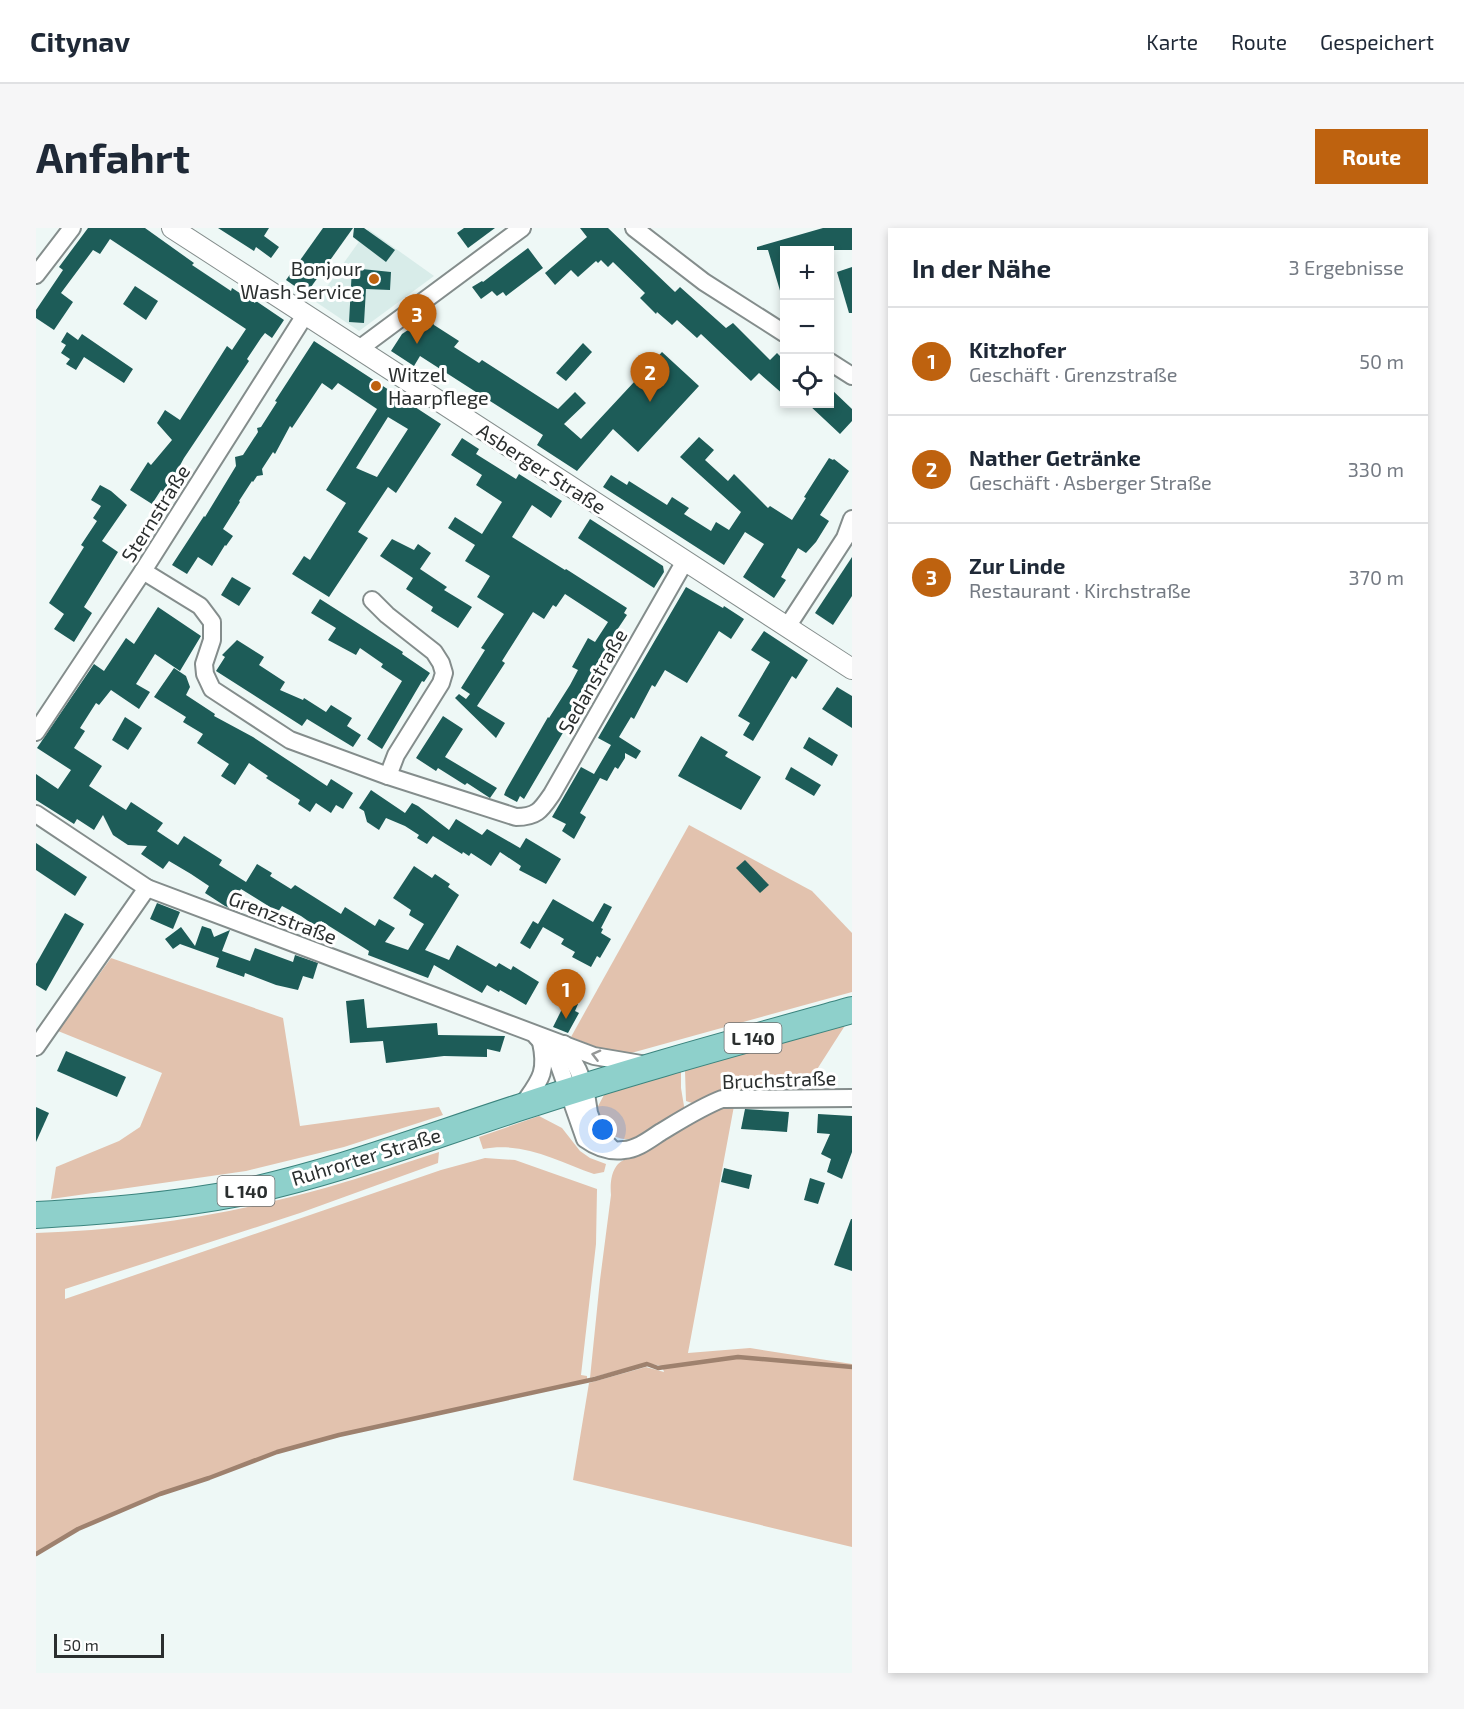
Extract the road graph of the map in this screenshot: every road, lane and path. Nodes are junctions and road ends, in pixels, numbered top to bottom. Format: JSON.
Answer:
{"nodes":[{"id":1,"x":72,"y":228,"type":"edge"},
{"id":2,"x":172,"y":228,"type":"edge"},
{"id":3,"x":522,"y":228,"type":"edge"},
{"id":4,"x":634,"y":228,"type":"edge"},
{"id":5,"x":36,"y":275,"type":"edge"},
{"id":6,"x":305,"y":315,"type":"junction"},
{"id":7,"x":780,"y":330,"type":"edge"},
{"id":8,"x":359,"y":350,"type":"junction"},
{"id":9,"x":834,"y":365,"type":"edge"},
{"id":10,"x":852,"y":376,"type":"edge"},
{"id":11,"x":852,"y":519,"type":"edge"},
{"id":12,"x":685,"y":561,"type":"junction"},
{"id":13,"x":143,"y":571,"type":"junction"},
{"id":14,"x":372,"y":600,"type":"dead end"},
{"id":15,"x":787,"y":627,"type":"junction"},
{"id":16,"x":852,"y":669,"type":"edge"},
{"id":17,"x":36,"y":732,"type":"edge"},
{"id":18,"x":387,"y":776,"type":"junction"},
{"id":19,"x":36,"y":814,"type":"edge"},
{"id":20,"x":147,"y":888,"type":"junction"},
{"id":21,"x":852,"y":1010,"type":"edge"},
{"id":22,"x":536,"y":1036,"type":"junction"},
{"id":23,"x":564,"y":1044,"type":"junction"},
{"id":24,"x":36,"y":1047,"type":"edge"},
{"id":25,"x":654,"y":1066,"type":"junction"},
{"id":26,"x":577,"y":1090,"type":"junction"},
{"id":27,"x":852,"y":1098,"type":"edge"},
{"id":28,"x":522,"y":1106,"type":"junction"},
{"id":29,"x":36,"y":1215,"type":"edge"}],
"edges":[{"from":1,"to":5,"type":"street"},
{"from":2,"to":6,"type":"street","name":"Asberger Straße"},
{"from":3,"to":8,"type":"street"},
{"from":4,"to":7,"type":"street"},
{"from":6,"to":8,"type":"street","name":"Asberger Straße"},
{"from":6,"to":13,"type":"street","name":"Sternstraße"},
{"from":8,"to":12,"type":"street","name":"Asberger Straße"},
{"from":9,"to":10,"type":"street"},
{"from":11,"to":15,"type":"street"},
{"from":12,"to":15,"type":"street","name":"Asberger Straße"},
{"from":12,"to":18,"type":"street","name":"Sedanstraße"},
{"from":13,"to":17,"type":"street","name":"Sternstraße"},
{"from":13,"to":18,"type":"street"},
{"from":14,"to":18,"type":"street"},
{"from":15,"to":16,"type":"street","name":"Asberger Straße"},
{"from":19,"to":20,"type":"street","name":"Grenzstraße"},
{"from":20,"to":22,"type":"street","name":"Grenzstraße"},
{"from":20,"to":24,"type":"street"},
{"from":21,"to":25,"type":"main road","number":"L 140"},
{"from":22,"to":23,"type":"street","name":"Grenzstraße"},
{"from":22,"to":26,"type":"street"},
{"from":22,"to":28,"type":"street"},
{"from":25,"to":23,"type":"street","name":"Grenzstraße","one_way":true},
{"from":23,"to":26,"type":"street"},
{"from":25,"to":26,"type":"main road","number":"L 140"},
{"from":26,"to":27,"type":"street","name":"Bruchstraße"},
{"from":26,"to":28,"type":"main road","name":"Ruhrorter Straße","number":"L 140"},
{"from":28,"to":29,"type":"main road","name":"Ruhrorter Straße","number":"L 140"}]}
